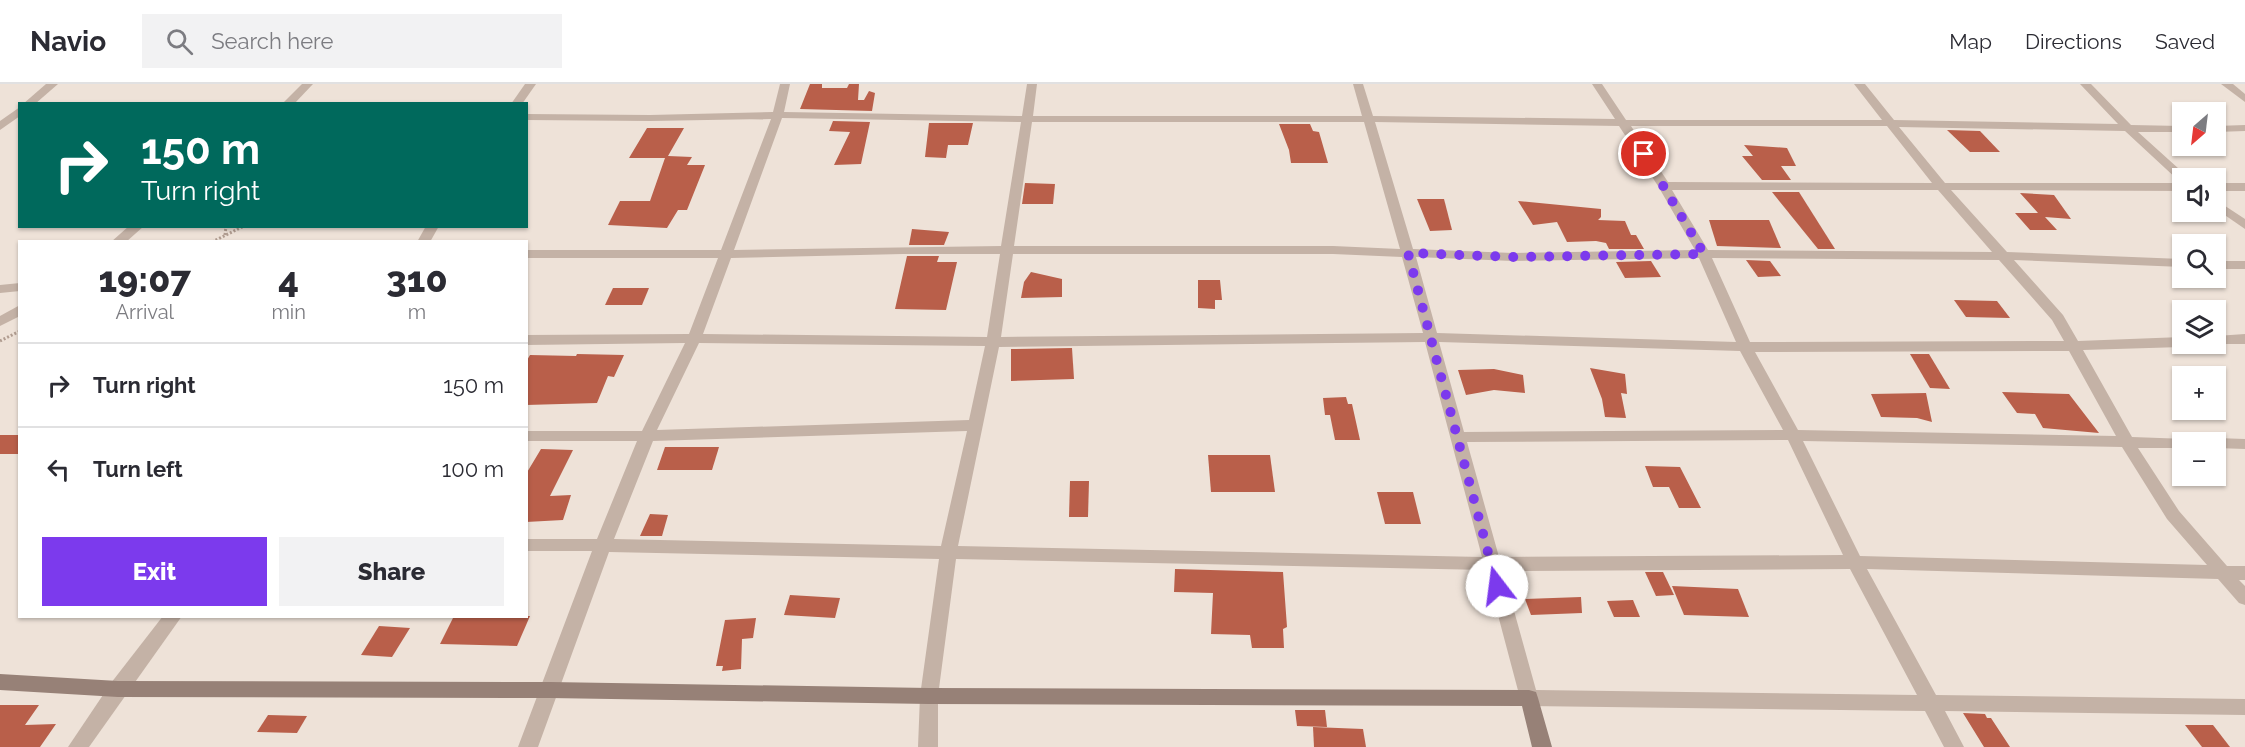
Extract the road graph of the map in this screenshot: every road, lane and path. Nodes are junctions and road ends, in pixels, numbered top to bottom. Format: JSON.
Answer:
{"nodes":[{"id":1,"x":53,"y":84,"type":"edge"},
{"id":2,"x":308,"y":84,"type":"edge"},
{"id":3,"x":531,"y":84,"type":"edge"},
{"id":4,"x":785,"y":84,"type":"edge"},
{"id":5,"x":1032,"y":84,"type":"edge"},
{"id":6,"x":1358,"y":84,"type":"edge"},
{"id":7,"x":1597,"y":84,"type":"edge"},
{"id":8,"x":1859,"y":84,"type":"edge"},
{"id":9,"x":2085,"y":84,"type":"edge"},
{"id":10,"x":2226,"y":84,"type":"edge"},
{"id":11,"x":2245,"y":99,"type":"edge"},
{"id":12,"x":30,"y":102,"type":"edge"},
{"id":13,"x":290,"y":102,"type":"edge"},
{"id":14,"x":518,"y":102,"type":"edge"},
{"id":15,"x":18,"y":112,"type":"edge"},
{"id":16,"x":0,"y":113,"type":"edge"},
{"id":17,"x":778,"y":115,"type":"junction"},
{"id":18,"x":528,"y":117,"type":"edge"},
{"id":19,"x":1027,"y":119,"type":"junction"},
{"id":20,"x":1370,"y":119,"type":"junction"},
{"id":21,"x":1623,"y":123,"type":"junction"},
{"id":22,"x":1891,"y":123,"type":"junction"},
{"id":23,"x":0,"y":127,"type":"edge"},
{"id":24,"x":2245,"y":128,"type":"edge"},
{"id":25,"x":2129,"y":129,"type":"junction"},
{"id":26,"x":2172,"y":129,"type":"edge"},
{"id":27,"x":2226,"y":129,"type":"edge"},
{"id":28,"x":2172,"y":168,"type":"edge"},
{"id":29,"x":1664,"y":186,"type":"junction"},
{"id":30,"x":1941,"y":186,"type":"junction"},
{"id":31,"x":2172,"y":187,"type":"edge"},
{"id":32,"x":2226,"y":187,"type":"edge"},
{"id":33,"x":2245,"y":187,"type":"edge"},
{"id":34,"x":2226,"y":211,"type":"edge"},
{"id":35,"x":2245,"y":225,"type":"edge"},
{"id":36,"x":135,"y":228,"type":"edge"},
{"id":37,"x":225,"y":228,"type":"edge"},
{"id":38,"x":240,"y":228,"type":"edge"},
{"id":39,"x":225,"y":236,"type":"junction"},
{"id":40,"x":120,"y":240,"type":"edge"},
{"id":41,"x":216,"y":240,"type":"edge"},
{"id":42,"x":1006,"y":251,"type":"junction"},
{"id":43,"x":1408,"y":253,"type":"junction"},
{"id":44,"x":528,"y":254,"type":"edge"},
{"id":45,"x":726,"y":254,"type":"junction"},
{"id":46,"x":1704,"y":254,"type":"junction"},
{"id":47,"x":2005,"y":256,"type":"junction"},
{"id":48,"x":2172,"y":263,"type":"edge"},
{"id":49,"x":2226,"y":265,"type":"edge"},
{"id":50,"x":2245,"y":266,"type":"edge"},
{"id":51,"x":18,"y":287,"type":"edge"},
{"id":52,"x":0,"y":289,"type":"edge"},
{"id":53,"x":18,"y":310,"type":"edge"},
{"id":54,"x":0,"y":322,"type":"edge"},
{"id":55,"x":694,"y":338,"type":"junction"},
{"id":56,"x":1431,"y":338,"type":"junction"},
{"id":57,"x":2245,"y":339,"type":"edge"},
{"id":58,"x":528,"y":340,"type":"edge"},
{"id":59,"x":2226,"y":340,"type":"edge"},
{"id":60,"x":993,"y":342,"type":"junction"},
{"id":61,"x":2172,"y":342,"type":"edge"},
{"id":62,"x":2075,"y":346,"type":"junction"},
{"id":63,"x":1745,"y":347,"type":"junction"},
{"id":64,"x":976,"y":426,"type":"junction"},
{"id":65,"x":1793,"y":435,"type":"junction"},
{"id":66,"x":528,"y":436,"type":"edge"},
{"id":67,"x":647,"y":436,"type":"junction"},
{"id":68,"x":1459,"y":437,"type":"junction"},
{"id":69,"x":2127,"y":442,"type":"junction"},
{"id":70,"x":2172,"y":443,"type":"edge"},
{"id":71,"x":2226,"y":443,"type":"edge"},
{"id":72,"x":2245,"y":444,"type":"edge"},
{"id":73,"x":528,"y":545,"type":"edge"},
{"id":74,"x":603,"y":545,"type":"junction"},
{"id":75,"x":948,"y":554,"type":"junction"},
{"id":76,"x":1855,"y":562,"type":"junction"},
{"id":77,"x":1491,"y":564,"type":"junction"},
{"id":78,"x":2226,"y":573,"type":"junction"},
{"id":79,"x":2245,"y":573,"type":"edge"},
{"id":80,"x":2245,"y":598,"type":"edge"},
{"id":81,"x":171,"y":618,"type":"edge"},
{"id":82,"x":0,"y":682,"type":"edge"},
{"id":83,"x":118,"y":689,"type":"junction"},
{"id":84,"x":550,"y":690,"type":"junction"},
{"id":85,"x":929,"y":696,"type":"junction"},
{"id":86,"x":1529,"y":698,"type":"junction"},
{"id":87,"x":1930,"y":704,"type":"junction"},
{"id":88,"x":2245,"y":707,"type":"edge"},
{"id":89,"x":78,"y":747,"type":"edge"},
{"id":90,"x":528,"y":747,"type":"edge"},
{"id":91,"x":928,"y":747,"type":"edge"},
{"id":92,"x":1542,"y":747,"type":"edge"},
{"id":93,"x":1954,"y":747,"type":"edge"}],
"edges":[{"from":1,"to":12,"type":"street"},
{"from":2,"to":13,"type":"street"},
{"from":3,"to":14,"type":"street"},
{"from":4,"to":17,"type":"street"},
{"from":5,"to":19,"type":"street"},
{"from":6,"to":20,"type":"street"},
{"from":7,"to":21,"type":"street"},
{"from":8,"to":22,"type":"street"},
{"from":9,"to":25,"type":"street"},
{"from":10,"to":11,"type":"street"},
{"from":15,"to":16,"type":"street"},
{"from":15,"to":23,"type":"street"},
{"from":17,"to":18,"type":"street"},
{"from":17,"to":19,"type":"street"},
{"from":17,"to":45,"type":"street"},
{"from":19,"to":20,"type":"street"},
{"from":19,"to":42,"type":"street"},
{"from":20,"to":21,"type":"street"},
{"from":20,"to":43,"type":"street"},
{"from":21,"to":22,"type":"street"},
{"from":21,"to":29,"type":"street"},
{"from":22,"to":25,"type":"street"},
{"from":22,"to":30,"type":"street"},
{"from":24,"to":27,"type":"street"},
{"from":25,"to":26,"type":"street"},
{"from":25,"to":28,"type":"street"},
{"from":29,"to":30,"type":"street"},
{"from":29,"to":46,"type":"street"},
{"from":30,"to":31,"type":"street"},
{"from":30,"to":47,"type":"street"},
{"from":32,"to":33,"type":"street"},
{"from":34,"to":35,"type":"street"},
{"from":36,"to":40,"type":"street"},
{"from":37,"to":39,"type":"path"},
{"from":38,"to":39,"type":"path"},
{"from":39,"to":41,"type":"path"},
{"from":42,"to":43,"type":"street"},
{"from":42,"to":45,"type":"street"},
{"from":42,"to":60,"type":"street"},
{"from":43,"to":46,"type":"street"},
{"from":43,"to":56,"type":"street"},
{"from":44,"to":45,"type":"street"},
{"from":45,"to":55,"type":"street"},
{"from":46,"to":47,"type":"street"},
{"from":46,"to":63,"type":"street"},
{"from":47,"to":48,"type":"street"},
{"from":47,"to":62,"type":"street"},
{"from":49,"to":50,"type":"street"},
{"from":51,"to":52,"type":"street"},
{"from":53,"to":54,"type":"street"},
{"from":55,"to":58,"type":"street"},
{"from":55,"to":60,"type":"street"},
{"from":55,"to":67,"type":"street"},
{"from":56,"to":60,"type":"street"},
{"from":56,"to":63,"type":"street"},
{"from":56,"to":68,"type":"street"},
{"from":57,"to":59,"type":"street"},
{"from":60,"to":64,"type":"street"},
{"from":61,"to":62,"type":"street"},
{"from":62,"to":63,"type":"street"},
{"from":62,"to":69,"type":"street"},
{"from":63,"to":65,"type":"street"},
{"from":64,"to":67,"type":"street"},
{"from":64,"to":75,"type":"street"},
{"from":65,"to":68,"type":"street"},
{"from":65,"to":69,"type":"street"},
{"from":65,"to":76,"type":"street"},
{"from":66,"to":67,"type":"street"},
{"from":67,"to":74,"type":"street"},
{"from":68,"to":77,"type":"street"},
{"from":69,"to":70,"type":"street"},
{"from":69,"to":78,"type":"street"},
{"from":71,"to":72,"type":"street"},
{"from":73,"to":74,"type":"street"},
{"from":74,"to":75,"type":"street"},
{"from":74,"to":84,"type":"street"},
{"from":75,"to":77,"type":"street"},
{"from":75,"to":85,"type":"street"},
{"from":76,"to":77,"type":"street"},
{"from":76,"to":78,"type":"street"},
{"from":76,"to":87,"type":"street"},
{"from":77,"to":86,"type":"street"},
{"from":78,"to":79,"type":"street"},
{"from":78,"to":80,"type":"street"},
{"from":81,"to":83,"type":"street"},
{"from":82,"to":83,"type":"street"},
{"from":83,"to":84,"type":"street"},
{"from":83,"to":89,"type":"street"},
{"from":84,"to":85,"type":"street"},
{"from":84,"to":90,"type":"street"},
{"from":85,"to":86,"type":"street"},
{"from":85,"to":91,"type":"street"},
{"from":86,"to":87,"type":"street"},
{"from":86,"to":92,"type":"street"},
{"from":87,"to":88,"type":"street"},
{"from":87,"to":93,"type":"street"}]}
